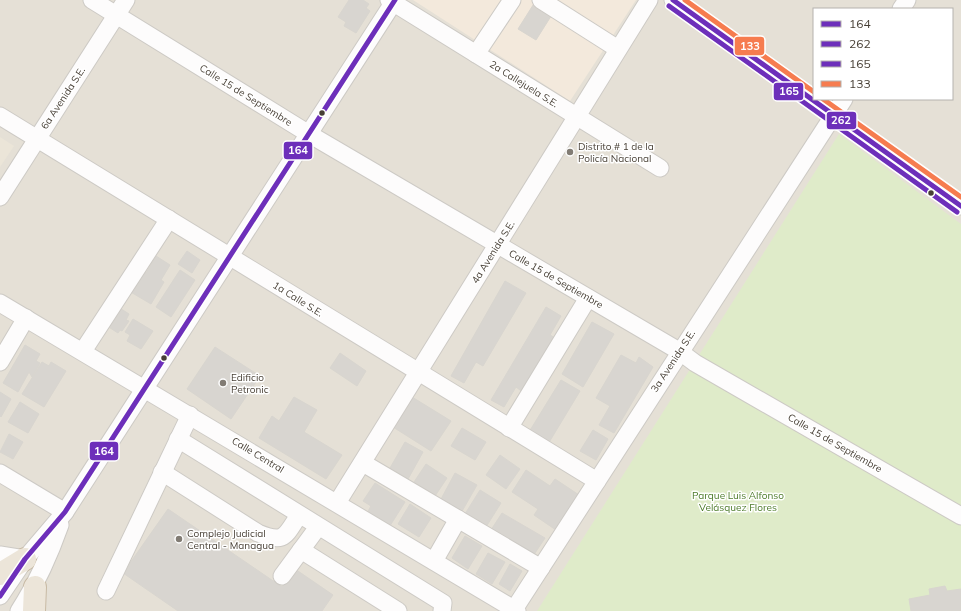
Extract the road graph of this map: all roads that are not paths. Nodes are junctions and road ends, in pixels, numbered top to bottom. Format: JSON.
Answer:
{"nodes":[{"id":1,"x":92,"y":0,"type":"edge"},
{"id":2,"x":126,"y":0,"type":"edge"},
{"id":3,"x":512,"y":0,"type":"edge"},
{"id":4,"x":541,"y":0,"type":"edge"},
{"id":5,"x":649,"y":0,"type":"edge"},
{"id":6,"x":673,"y":0,"type":"edge"},
{"id":7,"x":392,"y":1,"type":"edge"},
{"id":8,"x":117,"y":15,"type":"junction"},
{"id":9,"x":618,"y":49,"type":"junction"},
{"id":10,"x":476,"y":54,"type":"junction"},
{"id":11,"x":813,"y":99,"type":"edge"},
{"id":12,"x":814,"y":100,"type":"edge"},
{"id":13,"x":843,"y":100,"type":"edge"},
{"id":14,"x":834,"y":114,"type":"junction"},
{"id":15,"x":0,"y":116,"type":"edge"},
{"id":16,"x":577,"y":116,"type":"junction"},
{"id":17,"x":308,"y":134,"type":"junction"},
{"id":18,"x":37,"y":139,"type":"junction"},
{"id":19,"x":660,"y":168,"type":"dead end"},
{"id":20,"x":945,"y":194,"type":"junction"},
{"id":21,"x":0,"y":197,"type":"edge"},
{"id":22,"x":961,"y":201,"type":"edge"},
{"id":23,"x":961,"y":206,"type":"edge"},
{"id":24,"x":169,"y":219,"type":"junction"},
{"id":25,"x":498,"y":245,"type":"junction"},
{"id":26,"x":230,"y":256,"type":"junction"},
{"id":27,"x":588,"y":298,"type":"junction"},
{"id":28,"x":0,"y":303,"type":"edge"},
{"id":29,"x":26,"y":318,"type":"junction"},
{"id":30,"x":83,"y":351,"type":"junction"},
{"id":31,"x":679,"y":352,"type":"junction"},
{"id":32,"x":0,"y":362,"type":"edge"},
{"id":33,"x":419,"y":373,"type":"junction"},
{"id":34,"x":144,"y":388,"type":"junction"},
{"id":35,"x":190,"y":415,"type":"junction"},
{"id":36,"x":509,"y":428,"type":"junction"},
{"id":37,"x":178,"y":439,"type":"junction"},
{"id":38,"x":363,"y":462,"type":"junction"},
{"id":39,"x":162,"y":472,"type":"junction"},
{"id":40,"x":0,"y":473,"type":"edge"},
{"id":41,"x":597,"y":481,"type":"junction"},
{"id":42,"x":337,"y":503,"type":"junction"},
{"id":43,"x":65,"y":512,"type":"junction"},
{"id":44,"x":299,"y":515,"type":"junction"},
{"id":45,"x":961,"y":516,"type":"edge"},
{"id":46,"x":458,"y":519,"type":"junction"},
{"id":47,"x":318,"y":527,"type":"junction"},
{"id":48,"x":301,"y":550,"type":"junction"},
{"id":49,"x":0,"y":555,"type":"edge"},
{"id":50,"x":25,"y":559,"type":"junction"},
{"id":51,"x":434,"y":561,"type":"junction"},
{"id":52,"x":541,"y":568,"type":"junction"},
{"id":53,"x":0,"y":574,"type":"edge"},
{"id":54,"x":282,"y":576,"type":"dead end"},
{"id":55,"x":35,"y":586,"type":"junction"},
{"id":56,"x":106,"y":591,"type":"dead end"},
{"id":57,"x":0,"y":596,"type":"edge"},
{"id":58,"x":515,"y":610,"type":"edge"},
{"id":59,"x":19,"y":611,"type":"edge"},
{"id":60,"x":34,"y":611,"type":"edge"},
{"id":61,"x":398,"y":611,"type":"edge"},
{"id":62,"x":442,"y":611,"type":"edge"}],
"edges":[{"from":1,"to":8,"type":"street","name":"Calle 15 de Septiembre"},
{"from":2,"to":8,"type":"street","name":"6a Avenida S.E."},
{"from":3,"to":10,"type":"street"},
{"from":4,"to":9,"type":"street"},
{"from":5,"to":9,"type":"street","name":"4a Avenida S.E."},
{"from":6,"to":11,"type":"street"},
{"from":7,"to":10,"type":"street","name":"2a Callejuela S.E."},
{"from":7,"to":17,"type":"street"},
{"from":8,"to":17,"type":"street","name":"Calle 15 de Septiembre"},
{"from":8,"to":18,"type":"street","name":"6a Avenida S.E."},
{"from":9,"to":16,"type":"street","name":"4a Avenida S.E."},
{"from":10,"to":16,"type":"street","name":"2a Callejuela S.E."},
{"from":12,"to":14,"type":"street"},
{"from":13,"to":14,"type":"street","name":"3a Avenida S.E."},
{"from":14,"to":20,"type":"street"},
{"from":14,"to":31,"type":"street","name":"3a Avenida S.E."},
{"from":15,"to":18,"type":"street","name":"1a Calle S.E."},
{"from":16,"to":19,"type":"street","name":"2a Callejuela S.E."},
{"from":16,"to":25,"type":"street","name":"4a Avenida S.E."},
{"from":17,"to":25,"type":"street","name":"Calle 15 de Septiembre"},
{"from":17,"to":26,"type":"street"},
{"from":18,"to":21,"type":"street","name":"6a Avenida S.E."},
{"from":18,"to":24,"type":"street","name":"1a Calle S.E."},
{"from":20,"to":22,"type":"street"},
{"from":20,"to":23,"type":"street"},
{"from":24,"to":26,"type":"street","name":"1a Calle S.E."},
{"from":24,"to":30,"type":"street"},
{"from":25,"to":27,"type":"street","name":"Calle 15 de Septiembre"},
{"from":25,"to":33,"type":"street","name":"4a Avenida S.E."},
{"from":26,"to":33,"type":"street","name":"1a Calle S.E."},
{"from":26,"to":34,"type":"street"},
{"from":27,"to":31,"type":"street","name":"Calle 15 de Septiembre"},
{"from":27,"to":36,"type":"street"},
{"from":28,"to":29,"type":"street","name":"Calle Central"},
{"from":29,"to":30,"type":"street","name":"Calle Central"},
{"from":29,"to":32,"type":"street"},
{"from":30,"to":34,"type":"street","name":"Calle Central"},
{"from":31,"to":41,"type":"street","name":"3a Avenida S.E."},
{"from":31,"to":45,"type":"street","name":"Calle 15 de Septiembre"},
{"from":33,"to":36,"type":"street","name":"1a Calle S.E."},
{"from":33,"to":38,"type":"street","name":"4a Avenida S.E."},
{"from":34,"to":35,"type":"street","name":"Calle Central"},
{"from":34,"to":43,"type":"street"},
{"from":35,"to":37,"type":"street"},
{"from":35,"to":42,"type":"street","name":"Calle Central"},
{"from":36,"to":41,"type":"street","name":"1a Calle S.E."},
{"from":37,"to":39,"type":"street"},
{"from":37,"to":44,"type":"street"},
{"from":38,"to":42,"type":"street","name":"4a Avenida S.E."},
{"from":38,"to":46,"type":"street"},
{"from":39,"to":44,"type":"street"},
{"from":39,"to":56,"type":"street"},
{"from":40,"to":43,"type":"street"},
{"from":41,"to":52,"type":"street","name":"3a Avenida S.E."},
{"from":42,"to":51,"type":"street","name":"Calle Central"},
{"from":43,"to":50,"type":"street"},
{"from":43,"to":55,"type":"street"},
{"from":44,"to":47,"type":"street"},
{"from":46,"to":51,"type":"street"},
{"from":46,"to":52,"type":"street"},
{"from":47,"to":48,"type":"street"},
{"from":47,"to":62,"type":"street"},
{"from":48,"to":54,"type":"street"},
{"from":48,"to":61,"type":"street"},
{"from":49,"to":50,"type":"street"},
{"from":50,"to":53,"type":"highway"},
{"from":50,"to":57,"type":"street"},
{"from":51,"to":58,"type":"street","name":"Calle Central"},
{"from":52,"to":58,"type":"street","name":"3a Avenida S.E."},
{"from":55,"to":59,"type":"street"},
{"from":55,"to":60,"type":"highway"}]}
